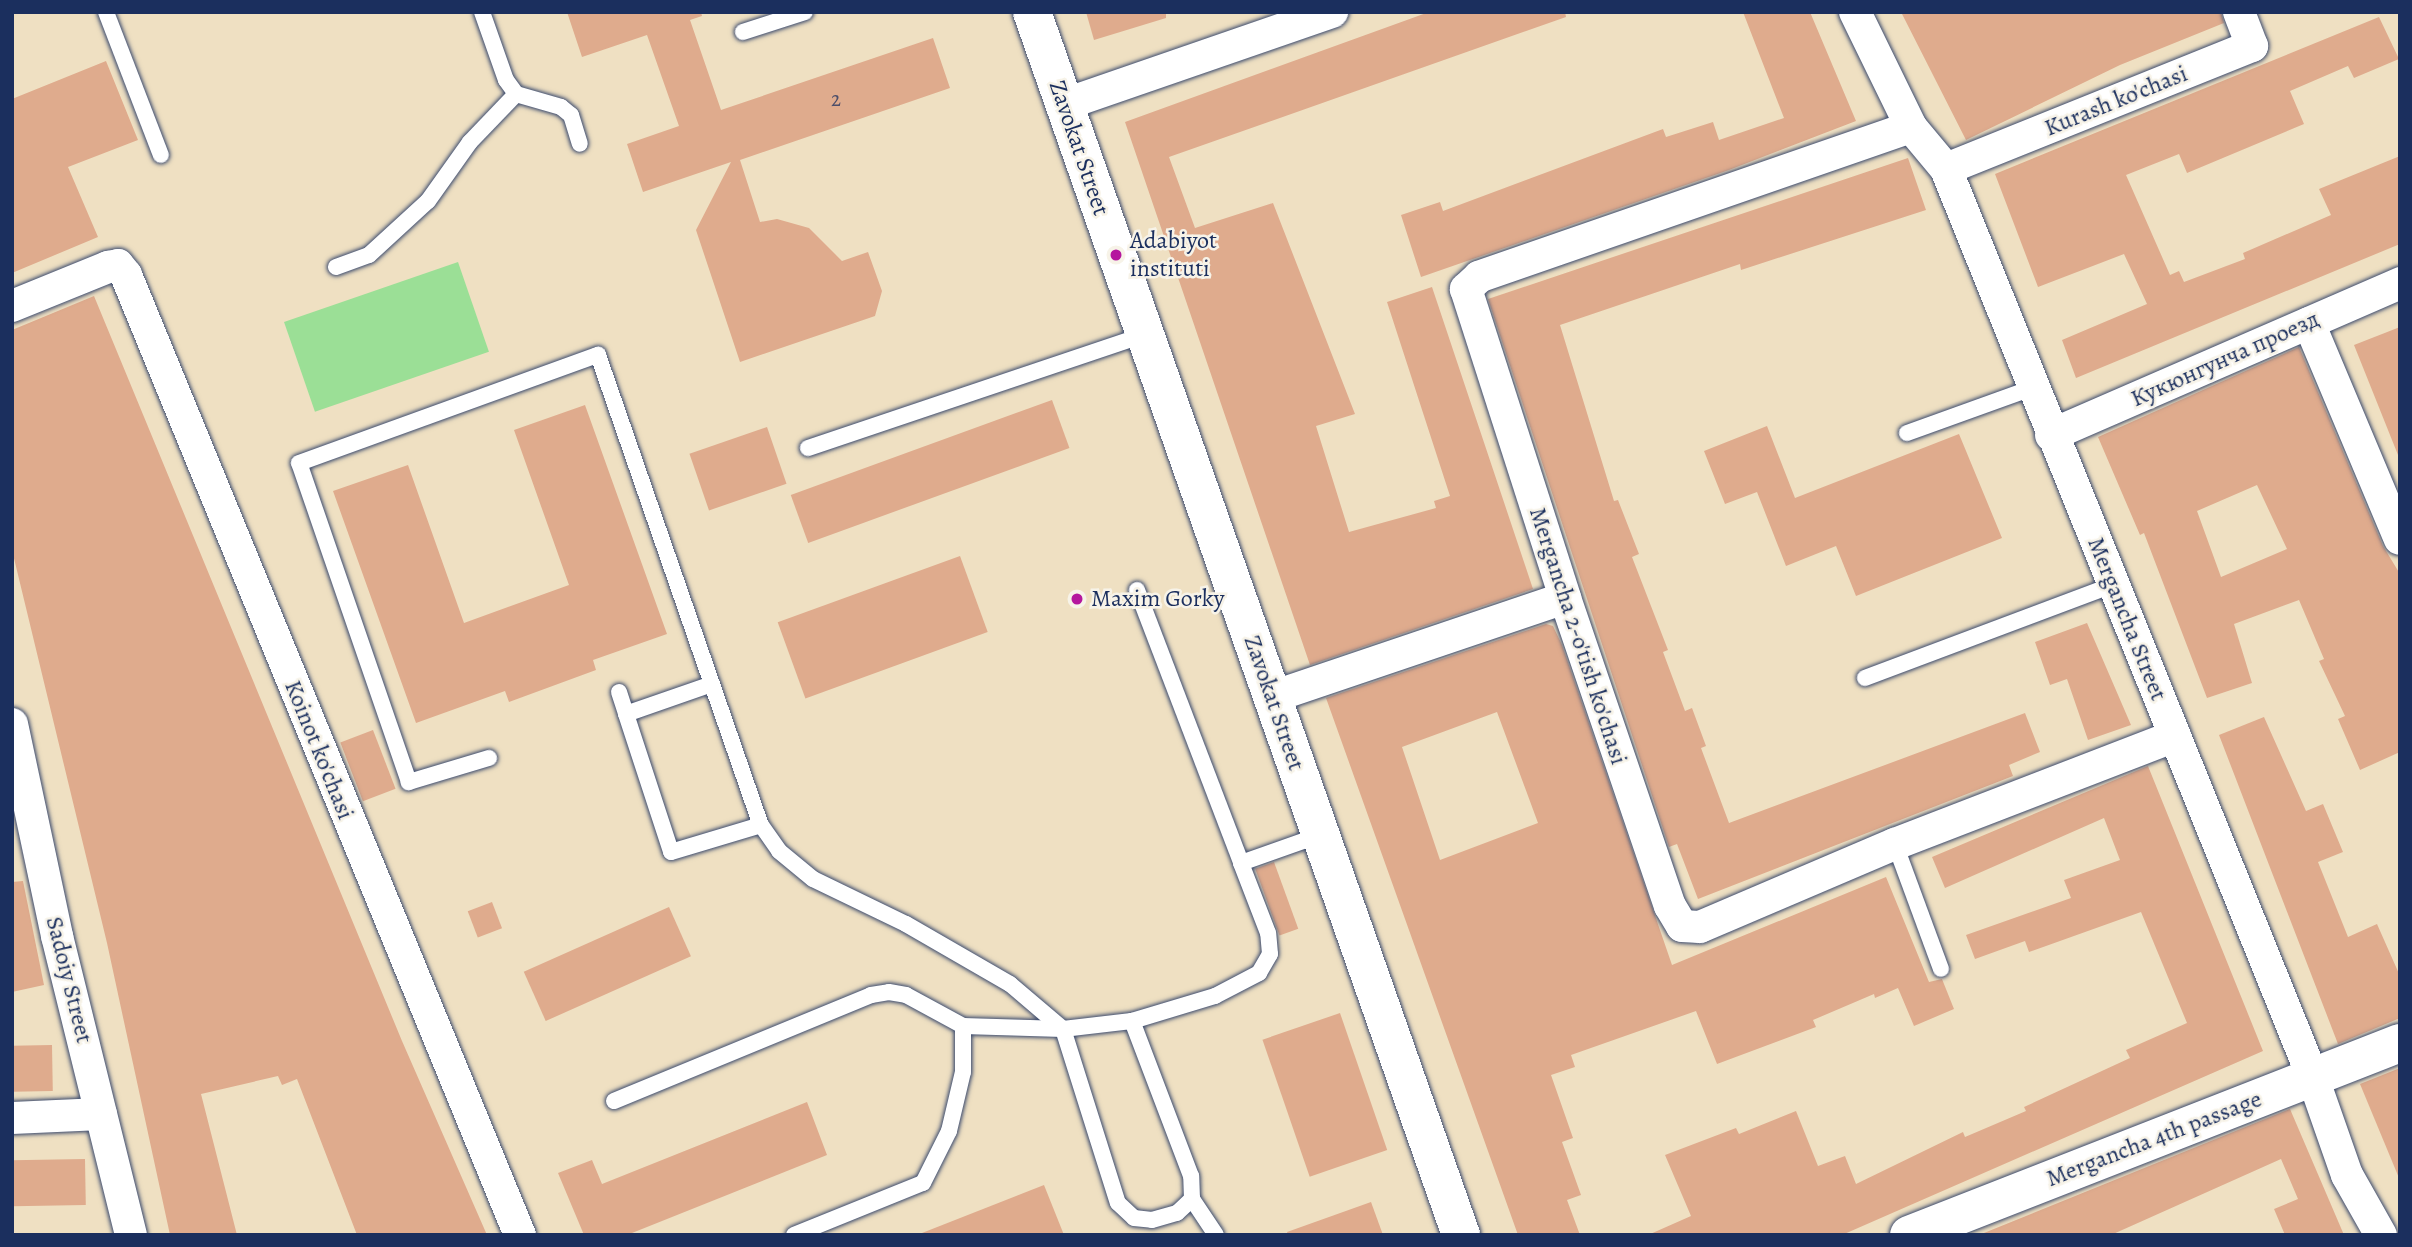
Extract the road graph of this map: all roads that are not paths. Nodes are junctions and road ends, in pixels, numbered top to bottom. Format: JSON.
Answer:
{"nodes":[{"id":1,"x":106,"y":12,"type":"edge"},
{"id":2,"x":482,"y":12,"type":"edge"},
{"id":3,"x":805,"y":12,"type":"edge"},
{"id":4,"x":1032,"y":12,"type":"edge"},
{"id":5,"x":1332,"y":12,"type":"edge"},
{"id":6,"x":1855,"y":12,"type":"edge"},
{"id":7,"x":2239,"y":12,"type":"edge"},
{"id":8,"x":744,"y":32,"type":"dead end"},
{"id":9,"x":516,"y":94,"type":"junction"},
{"id":10,"x":1063,"y":105,"type":"junction"},
{"id":11,"x":1911,"y":127,"type":"junction"},
{"id":12,"x":580,"y":144,"type":"dead end"},
{"id":13,"x":161,"y":155,"type":"dead end"},
{"id":14,"x":1946,"y":169,"type":"junction"},
{"id":15,"x":336,"y":267,"type":"dead end"},
{"id":16,"x":2400,"y":283,"type":"edge"},
{"id":17,"x":12,"y":306,"type":"edge"},
{"id":18,"x":2309,"y":323,"type":"junction"},
{"id":19,"x":1144,"y":335,"type":"junction"},
{"id":20,"x":2032,"y":388,"type":"junction"},
{"id":21,"x":1907,"y":433,"type":"dead end"},
{"id":22,"x":2051,"y":435,"type":"junction"},
{"id":23,"x":808,"y":448,"type":"dead end"},
{"id":24,"x":2400,"y":539,"type":"edge"},
{"id":25,"x":2113,"y":585,"type":"junction"},
{"id":26,"x":1137,"y":590,"type":"dead end"},
{"id":27,"x":1564,"y":598,"type":"junction"},
{"id":28,"x":1865,"y":678,"type":"dead end"},
{"id":29,"x":712,"y":684,"type":"junction"},
{"id":30,"x":619,"y":692,"type":"dead end"},
{"id":31,"x":1272,"y":697,"type":"junction"},
{"id":32,"x":626,"y":714,"type":"junction"},
{"id":33,"x":12,"y":724,"type":"edge"},
{"id":34,"x":2175,"y":736,"type":"junction"},
{"id":35,"x":489,"y":758,"type":"dead end"},
{"id":36,"x":761,"y":825,"type":"junction"},
{"id":37,"x":1320,"y":835,"type":"junction"},
{"id":38,"x":1895,"y":844,"type":"junction"},
{"id":39,"x":1241,"y":863,"type":"junction"},
{"id":40,"x":1941,"y":969,"type":"dead end"},
{"id":41,"x":1132,"y":1021,"type":"junction"},
{"id":42,"x":963,"y":1026,"type":"junction"},
{"id":43,"x":1063,"y":1029,"type":"junction"},
{"id":44,"x":2400,"y":1043,"type":"edge"},
{"id":45,"x":2314,"y":1078,"type":"junction"},
{"id":46,"x":614,"y":1101,"type":"dead end"},
{"id":47,"x":101,"y":1114,"type":"junction"},
{"id":48,"x":12,"y":1118,"type":"edge"},
{"id":49,"x":1192,"y":1199,"type":"junction"},
{"id":50,"x":131,"y":1235,"type":"edge"},
{"id":51,"x":520,"y":1235,"type":"edge"},
{"id":52,"x":794,"y":1235,"type":"edge"},
{"id":53,"x":1216,"y":1235,"type":"edge"},
{"id":54,"x":1461,"y":1235,"type":"edge"},
{"id":55,"x":1909,"y":1235,"type":"edge"},
{"id":56,"x":2381,"y":1235,"type":"edge"}],
"edges":[{"from":1,"to":13,"type":"lane"},
{"from":2,"to":9,"type":"lane"},
{"from":3,"to":8,"type":"lane"},
{"from":4,"to":10,"type":"street","name":"Zavokat Street"},
{"from":5,"to":10,"type":"street"},
{"from":6,"to":11,"type":"street","name":"Mergancha Street"},
{"from":7,"to":14,"type":"street","name":"Kurash ko'chasi"},
{"from":9,"to":12,"type":"lane"},
{"from":9,"to":15,"type":"lane"},
{"from":10,"to":19,"type":"street","name":"Zavokat Street"},
{"from":11,"to":14,"type":"street","name":"Mergancha Street"},
{"from":11,"to":27,"type":"street","name":"Mergancha 2-o'tish ko'chasi"},
{"from":14,"to":20,"type":"street","name":"Mergancha Street"},
{"from":16,"to":18,"type":"street","name":"Кукюнгунча проезд"},
{"from":17,"to":51,"type":"street","name":"Koinot ko'chasi"},
{"from":18,"to":22,"type":"street","name":"Кукюнгунча проезд"},
{"from":18,"to":24,"type":"street"},
{"from":19,"to":23,"type":"lane"},
{"from":19,"to":31,"type":"street","name":"Zavokat Street"},
{"from":20,"to":21,"type":"lane"},
{"from":20,"to":22,"type":"street","name":"Mergancha Street"},
{"from":22,"to":25,"type":"street","name":"Mergancha Street"},
{"from":25,"to":28,"type":"lane"},
{"from":25,"to":34,"type":"street","name":"Mergancha Street"},
{"from":26,"to":39,"type":"lane"},
{"from":27,"to":31,"type":"street"},
{"from":27,"to":38,"type":"street","name":"Mergancha 2-o'tish ko'chasi"},
{"from":29,"to":32,"type":"lane"},
{"from":29,"to":35,"type":"lane"},
{"from":29,"to":36,"type":"lane"},
{"from":30,"to":32,"type":"lane"},
{"from":31,"to":37,"type":"street","name":"Zavokat Street"},
{"from":32,"to":36,"type":"lane"},
{"from":33,"to":47,"type":"street","name":"Sadoiy Street"},
{"from":34,"to":38,"type":"street","name":"Mergancha 2-o'tish ko'chasi"},
{"from":34,"to":45,"type":"street","name":"Mergancha Street"},
{"from":36,"to":43,"type":"lane"},
{"from":37,"to":39,"type":"lane"},
{"from":37,"to":54,"type":"street","name":"Zavokat Street"},
{"from":38,"to":40,"type":"lane"},
{"from":39,"to":41,"type":"lane"},
{"from":41,"to":43,"type":"lane"},
{"from":41,"to":49,"type":"lane"},
{"from":42,"to":43,"type":"lane"},
{"from":42,"to":46,"type":"lane"},
{"from":42,"to":52,"type":"lane"},
{"from":43,"to":49,"type":"lane"},
{"from":44,"to":45,"type":"street","name":"Mergancha 4th passage"},
{"from":45,"to":55,"type":"street","name":"Mergancha 4th passage"},
{"from":45,"to":56,"type":"street","name":"Mergancha Street"},
{"from":47,"to":48,"type":"street"},
{"from":47,"to":50,"type":"street","name":"Sadoiy Street"},
{"from":49,"to":53,"type":"lane"}]}
